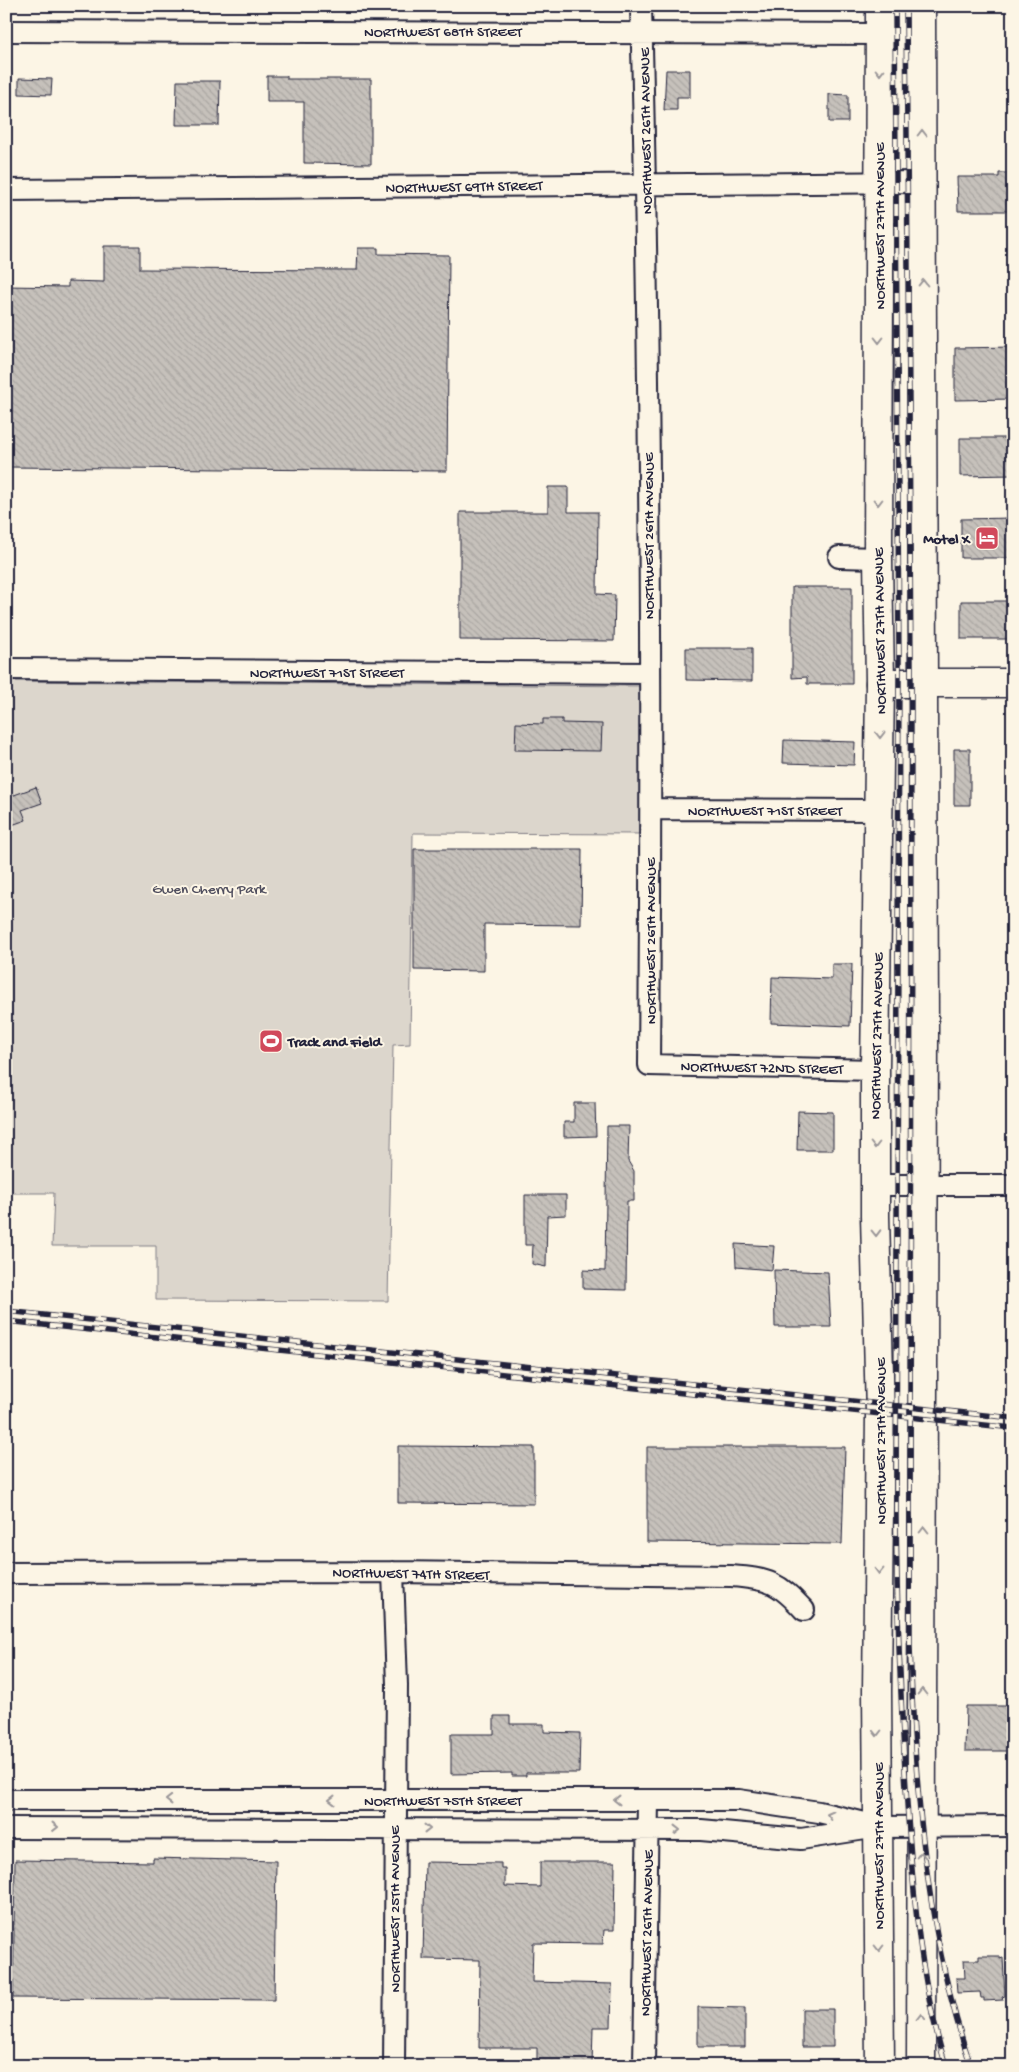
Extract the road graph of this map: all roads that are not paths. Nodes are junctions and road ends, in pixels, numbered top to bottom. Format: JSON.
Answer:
{"nodes":[{"id":1,"x":642,"y":6,"type":"edge"},
{"id":2,"x":880,"y":6,"type":"edge"},
{"id":3,"x":921,"y":6,"type":"edge"},
{"id":4,"x":6,"y":31,"type":"edge"},
{"id":5,"x":642,"y":33,"type":"junction"},
{"id":6,"x":880,"y":34,"type":"junction"},
{"id":7,"x":880,"y":182,"type":"junction"},
{"id":8,"x":922,"y":182,"type":"junction"},
{"id":9,"x":647,"y":184,"type":"junction"},
{"id":10,"x":6,"y":190,"type":"edge"},
{"id":11,"x":839,"y":558,"type":"dead end"},
{"id":12,"x":878,"y":558,"type":"junction"},
{"id":13,"x":6,"y":669,"type":"edge"},
{"id":14,"x":649,"y":673,"type":"junction"},
{"id":15,"x":880,"y":683,"type":"junction"},
{"id":16,"x":924,"y":683,"type":"junction"},
{"id":17,"x":1013,"y":683,"type":"edge"},
{"id":18,"x":651,"y":809,"type":"junction"},
{"id":19,"x":879,"y":810,"type":"junction"},
{"id":20,"x":649,"y":1065,"type":"joint"},
{"id":21,"x":875,"y":1070,"type":"junction"},
{"id":22,"x":875,"y":1184,"type":"junction"},
{"id":23,"x":924,"y":1184,"type":"junction"},
{"id":24,"x":1013,"y":1186,"type":"edge"},
{"id":25,"x":393,"y":1572,"type":"junction"},
{"id":26,"x":6,"y":1573,"type":"edge"},
{"id":27,"x":804,"y":1610,"type":"dead end"},
{"id":28,"x":6,"y":1800,"type":"edge"},
{"id":29,"x":118,"y":1800,"type":"junction"},
{"id":30,"x":249,"y":1800,"type":"junction"},
{"id":31,"x":394,"y":1800,"type":"junction"},
{"id":32,"x":527,"y":1800,"type":"junction"},
{"id":33,"x":648,"y":1800,"type":"junction"},
{"id":34,"x":1013,"y":1826,"type":"edge"},
{"id":35,"x":118,"y":1827,"type":"junction"},
{"id":36,"x":878,"y":1827,"type":"junction"},
{"id":37,"x":6,"y":1828,"type":"edge"},
{"id":38,"x":249,"y":1828,"type":"junction"},
{"id":39,"x":921,"y":1828,"type":"junction"},
{"id":40,"x":394,"y":1829,"type":"junction"},
{"id":41,"x":527,"y":1829,"type":"junction"},
{"id":42,"x":648,"y":1830,"type":"junction"},
{"id":43,"x":394,"y":2066,"type":"edge"},
{"id":44,"x":644,"y":2066,"type":"edge"},
{"id":45,"x":880,"y":2066,"type":"edge"},
{"id":46,"x":920,"y":2066,"type":"edge"}],
"edges":[{"from":1,"to":5,"type":"street","name":"NORTHWEST 26TH AVENUE"},
{"from":2,"to":6,"type":"main road","name":"NORTHWEST 27TH AVENUE"},
{"from":8,"to":3,"type":"main road","one_way":true},
{"from":4,"to":5,"type":"street","name":"NORTHWEST 68TH STREET"},
{"from":5,"to":6,"type":"street","name":"NORTHWEST 68TH STREET"},
{"from":5,"to":9,"type":"street","name":"NORTHWEST 26TH AVENUE"},
{"from":6,"to":7,"type":"main road","name":"NORTHWEST 27TH AVENUE","one_way":true},
{"from":7,"to":8,"type":"street","name":"NORTHWEST 69TH STREET"},
{"from":7,"to":9,"type":"street","name":"NORTHWEST 69TH STREET"},
{"from":7,"to":12,"type":"main road","name":"NORTHWEST 27TH AVENUE","one_way":true},
{"from":16,"to":8,"type":"main road","one_way":true},
{"from":9,"to":10,"type":"street","name":"NORTHWEST 69TH STREET"},
{"from":9,"to":14,"type":"street","name":"NORTHWEST 26TH AVENUE"},
{"from":11,"to":12,"type":"street"},
{"from":12,"to":15,"type":"main road","name":"NORTHWEST 27TH AVENUE"},
{"from":13,"to":14,"type":"street","name":"NORTHWEST 71ST STREET"},
{"from":14,"to":18,"type":"street","name":"NORTHWEST 26TH AVENUE"},
{"from":15,"to":16,"type":"main road"},
{"from":15,"to":19,"type":"main road","name":"NORTHWEST 27TH AVENUE","one_way":true},
{"from":16,"to":17,"type":"main road"},
{"from":16,"to":23,"type":"main road"},
{"from":18,"to":19,"type":"street","name":"NORTHWEST 71ST STREET"},
{"from":18,"to":20,"type":"street","name":"NORTHWEST 26TH AVENUE"},
{"from":19,"to":21,"type":"main road","name":"NORTHWEST 27TH AVENUE"},
{"from":20,"to":21,"type":"street","name":"NORTHWEST 72ND STREET"},
{"from":21,"to":22,"type":"main road","name":"NORTHWEST 27TH AVENUE","one_way":true},
{"from":22,"to":23,"type":"street"},
{"from":22,"to":36,"type":"main road","name":"NORTHWEST 27TH AVENUE","one_way":true},
{"from":23,"to":24,"type":"street"},
{"from":39,"to":23,"type":"main road","one_way":true},
{"from":25,"to":26,"type":"street","name":"NORTHWEST 74TH STREET"},
{"from":25,"to":27,"type":"street","name":"NORTHWEST 74TH STREET"},
{"from":25,"to":31,"type":"street","name":"NORTHWEST 25TH AVENUE"},
{"from":28,"to":29,"type":"street","name":"NORTHWEST 75TH STREET"},
{"from":30,"to":29,"type":"street","name":"NORTHWEST 75TH STREET","one_way":true},
{"from":29,"to":35,"type":"street"},
{"from":31,"to":30,"type":"street","name":"NORTHWEST 75TH STREET","one_way":true},
{"from":30,"to":38,"type":"street"},
{"from":31,"to":32,"type":"street","name":"NORTHWEST 75TH STREET"},
{"from":31,"to":40,"type":"street","name":"NORTHWEST 25TH AVENUE"},
{"from":33,"to":32,"type":"street","name":"NORTHWEST 75TH STREET","one_way":true},
{"from":32,"to":41,"type":"street"},
{"from":36,"to":33,"type":"street","name":"NORTHWEST 75TH STREET","one_way":true},
{"from":33,"to":42,"type":"street","name":"NORTHWEST 26TH AVENUE"},
{"from":34,"to":39,"type":"street","name":"NORTHWEST 75TH STREET"},
{"from":37,"to":35,"type":"street","name":"NORTHWEST 75TH STREET","one_way":true},
{"from":35,"to":38,"type":"street","name":"NORTHWEST 75TH STREET"},
{"from":36,"to":39,"type":"street","name":"NORTHWEST 75TH STREET"},
{"from":42,"to":36,"type":"street","name":"NORTHWEST 75TH STREET","one_way":true},
{"from":36,"to":45,"type":"main road","name":"NORTHWEST 27TH AVENUE","one_way":true},
{"from":38,"to":40,"type":"street","name":"NORTHWEST 75TH STREET"},
{"from":46,"to":39,"type":"main road","one_way":true},
{"from":40,"to":41,"type":"street","name":"NORTHWEST 75TH STREET","one_way":true},
{"from":40,"to":43,"type":"street","name":"NORTHWEST 25TH AVENUE"},
{"from":41,"to":42,"type":"street","name":"NORTHWEST 75TH STREET"},
{"from":42,"to":44,"type":"street","name":"NORTHWEST 26TH AVENUE"}]}
